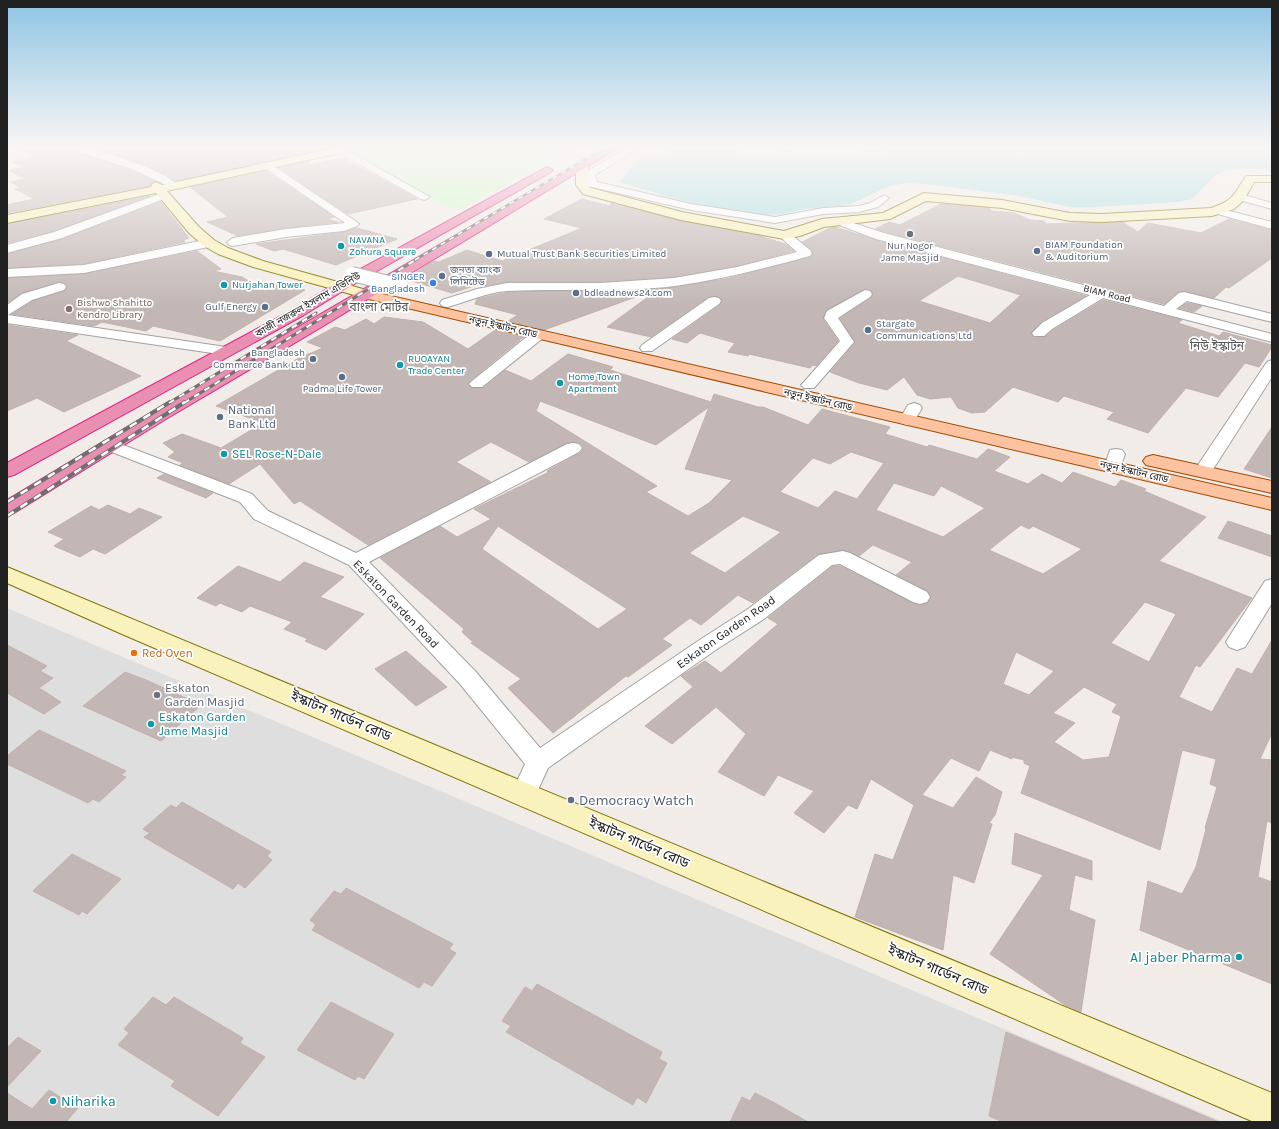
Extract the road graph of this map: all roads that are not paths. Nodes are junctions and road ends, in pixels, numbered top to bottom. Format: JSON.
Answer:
{"nodes":[{"id":1,"x":93,"y":201,"type":"edge"},
{"id":2,"x":105,"y":201,"type":"edge"},
{"id":3,"x":140,"y":201,"type":"edge"},
{"id":4,"x":175,"y":201,"type":"edge"},
{"id":5,"x":319,"y":201,"type":"edge"},
{"id":6,"x":491,"y":201,"type":"edge"},
{"id":7,"x":527,"y":201,"type":"edge"},
{"id":8,"x":623,"y":201,"type":"edge"},
{"id":9,"x":661,"y":201,"type":"edge"},
{"id":10,"x":880,"y":201,"type":"edge"},
{"id":11,"x":916,"y":201,"type":"edge"},
{"id":12,"x":969,"y":201,"type":"edge"},
{"id":13,"x":1236,"y":201,"type":"edge"},
{"id":14,"x":1253,"y":201,"type":"edge"},
{"id":15,"x":1272,"y":206,"type":"edge"},
{"id":16,"x":1218,"y":211,"type":"junction"},
{"id":17,"x":7,"y":214,"type":"edge"},
{"id":18,"x":7,"y":219,"type":"edge"},
{"id":19,"x":856,"y":224,"type":"junction"},
{"id":20,"x":1272,"y":226,"type":"edge"},
{"id":21,"x":784,"y":235,"type":"junction"},
{"id":22,"x":228,"y":239,"type":"joint"},
{"id":23,"x":209,"y":243,"type":"junction"},
{"id":24,"x":7,"y":249,"type":"edge"},
{"id":25,"x":7,"y":273,"type":"edge"},
{"id":26,"x":347,"y":280,"type":"junction"},
{"id":27,"x":59,"y":287,"type":"dead end"},
{"id":28,"x":384,"y":291,"type":"junction"},
{"id":29,"x":1102,"y":293,"type":"junction"},
{"id":30,"x":865,"y":294,"type":"dead end"},
{"id":31,"x":714,"y":301,"type":"dead end"},
{"id":32,"x":1168,"y":309,"type":"junction"},
{"id":33,"x":450,"y":310,"type":"junction"},
{"id":34,"x":7,"y":311,"type":"edge"},
{"id":35,"x":1272,"y":318,"type":"edge"},
{"id":36,"x":7,"y":319,"type":"edge"},
{"id":37,"x":310,"y":328,"type":"junction"},
{"id":38,"x":533,"y":330,"type":"junction"},
{"id":39,"x":1039,"y":333,"type":"dead end"},
{"id":40,"x":1272,"y":338,"type":"edge"},
{"id":41,"x":647,"y":348,"type":"junction"},
{"id":42,"x":226,"y":351,"type":"junction"},
{"id":43,"x":1272,"y":365,"type":"edge"},
{"id":44,"x":724,"y":372,"type":"junction"},
{"id":45,"x":477,"y":384,"type":"dead end"},
{"id":46,"x":809,"y":385,"type":"junction"},
{"id":47,"x":910,"y":414,"type":"junction"},
{"id":48,"x":110,"y":445,"type":"junction"},
{"id":49,"x":573,"y":448,"type":"dead end"},
{"id":50,"x":1114,"y":460,"type":"junction"},
{"id":51,"x":7,"y":471,"type":"edge"},
{"id":52,"x":1157,"y":476,"type":"junction"},
{"id":53,"x":1195,"y":477,"type":"junction"},
{"id":54,"x":1272,"y":487,"type":"edge"},
{"id":55,"x":1272,"y":498,"type":"edge"},
{"id":56,"x":1272,"y":504,"type":"edge"},
{"id":57,"x":7,"y":508,"type":"edge"},
{"id":58,"x":356,"y":561,"type":"junction"},
{"id":59,"x":7,"y":574,"type":"edge"},
{"id":60,"x":1272,"y":586,"type":"edge"},
{"id":61,"x":920,"y":597,"type":"dead end"},
{"id":62,"x":1237,"y":642,"type":"dead end"},
{"id":63,"x":538,"y":762,"type":"junction"},
{"id":64,"x":524,"y":794,"type":"junction"},
{"id":65,"x":1272,"y":1111,"type":"edge"}],
"edges":[{"from":1,"to":17,"type":"main road"},
{"from":2,"to":18,"type":"main road"},
{"from":3,"to":24,"type":"street"},
{"from":4,"to":23,"type":"main road"},
{"from":5,"to":22,"type":"street"},
{"from":6,"to":26,"type":"highway","name":"কাজী নজরুল ইসলাম এভিনিউ"},
{"from":7,"to":28,"type":"highway","name":"কাজী নজরুল ইসলাম এভিনিউ"},
{"from":8,"to":21,"type":"main road"},
{"from":9,"to":10,"type":"street"},
{"from":11,"to":19,"type":"main road"},
{"from":12,"to":16,"type":"main road"},
{"from":13,"to":16,"type":"main road"},
{"from":14,"to":15,"type":"street"},
{"from":16,"to":20,"type":"street"},
{"from":19,"to":21,"type":"main road"},
{"from":19,"to":29,"type":"street","name":"BIAM Road"},
{"from":21,"to":33,"type":"street"},
{"from":22,"to":26,"type":"main road"},
{"from":23,"to":25,"type":"street"},
{"from":23,"to":26,"type":"main road"},
{"from":26,"to":28,"type":"main road"},
{"from":26,"to":28,"type":"street","bridge":true},
{"from":26,"to":42,"type":"highway","name":"কাজী নজরুল ইসলাম এভিনিউ"},
{"from":27,"to":34,"type":"street"},
{"from":28,"to":33,"type":"main road","name":"নতুন ইস্কাটন রোড"},
{"from":28,"to":37,"type":"highway","name":"কাজী নজরুল ইসলাম এভিনিউ"},
{"from":29,"to":32,"type":"street","name":"BIAM Road"},
{"from":29,"to":39,"type":"street"},
{"from":30,"to":46,"type":"street"},
{"from":31,"to":41,"type":"street"},
{"from":32,"to":35,"type":"street"},
{"from":32,"to":40,"type":"street","name":"BIAM Road"},
{"from":33,"to":37,"type":"main road"},
{"from":33,"to":38,"type":"main road","name":"নতুন ইস্কাটন রোড"},
{"from":36,"to":42,"type":"street"},
{"from":37,"to":48,"type":"highway","name":"কাজী নজরুল ইসলাম এভিনিউ"},
{"from":38,"to":41,"type":"main road","name":"নতুন ইস্কাটন রোড"},
{"from":38,"to":44,"type":"main road","name":"নতুন ইস্কাটন রোড"},
{"from":38,"to":45,"type":"street"},
{"from":41,"to":44,"type":"main road","name":"নতুন ইস্কাটন রোড"},
{"from":42,"to":51,"type":"highway","name":"কাজী নজরুল ইসলাম এভিনিউ"},
{"from":43,"to":53,"type":"street"},
{"from":44,"to":46,"type":"main road","name":"নতুন ইস্কাটন রোড"},
{"from":44,"to":47,"type":"main road","name":"নতুন ইস্কাটন রোড"},
{"from":46,"to":47,"type":"main road","name":"নতুন ইস্কাটন রোড"},
{"from":47,"to":50,"type":"main road","name":"নতুন ইস্কাটন রোড"},
{"from":48,"to":57,"type":"highway","name":"কাজী নজরুল ইসলাম এভিনিউ"},
{"from":48,"to":58,"type":"street","name":"Eskaton Garden Road"},
{"from":49,"to":58,"type":"street"},
{"from":50,"to":52,"type":"main road","name":"নতুন ইস্কাটন রোড"},
{"from":50,"to":53,"type":"main road","name":"নতুন ইস্কাটন রোড"},
{"from":52,"to":53,"type":"main road"},
{"from":52,"to":56,"type":"main road","name":"নতুন ইস্কাটন রোড"},
{"from":53,"to":54,"type":"main road","name":"নতুন ইস্কাটন রোড"},
{"from":53,"to":55,"type":"main road"},
{"from":58,"to":63,"type":"street","name":"Eskaton Garden Road"},
{"from":59,"to":64,"type":"main road","name":"ইস্কাটন গার্ডেন রোড"},
{"from":60,"to":62,"type":"street"},
{"from":61,"to":63,"type":"street","name":"Eskaton Garden Road"},
{"from":63,"to":64,"type":"street"},
{"from":64,"to":65,"type":"main road","name":"ইস্কাটন গার্ডেন রোড"}]}
